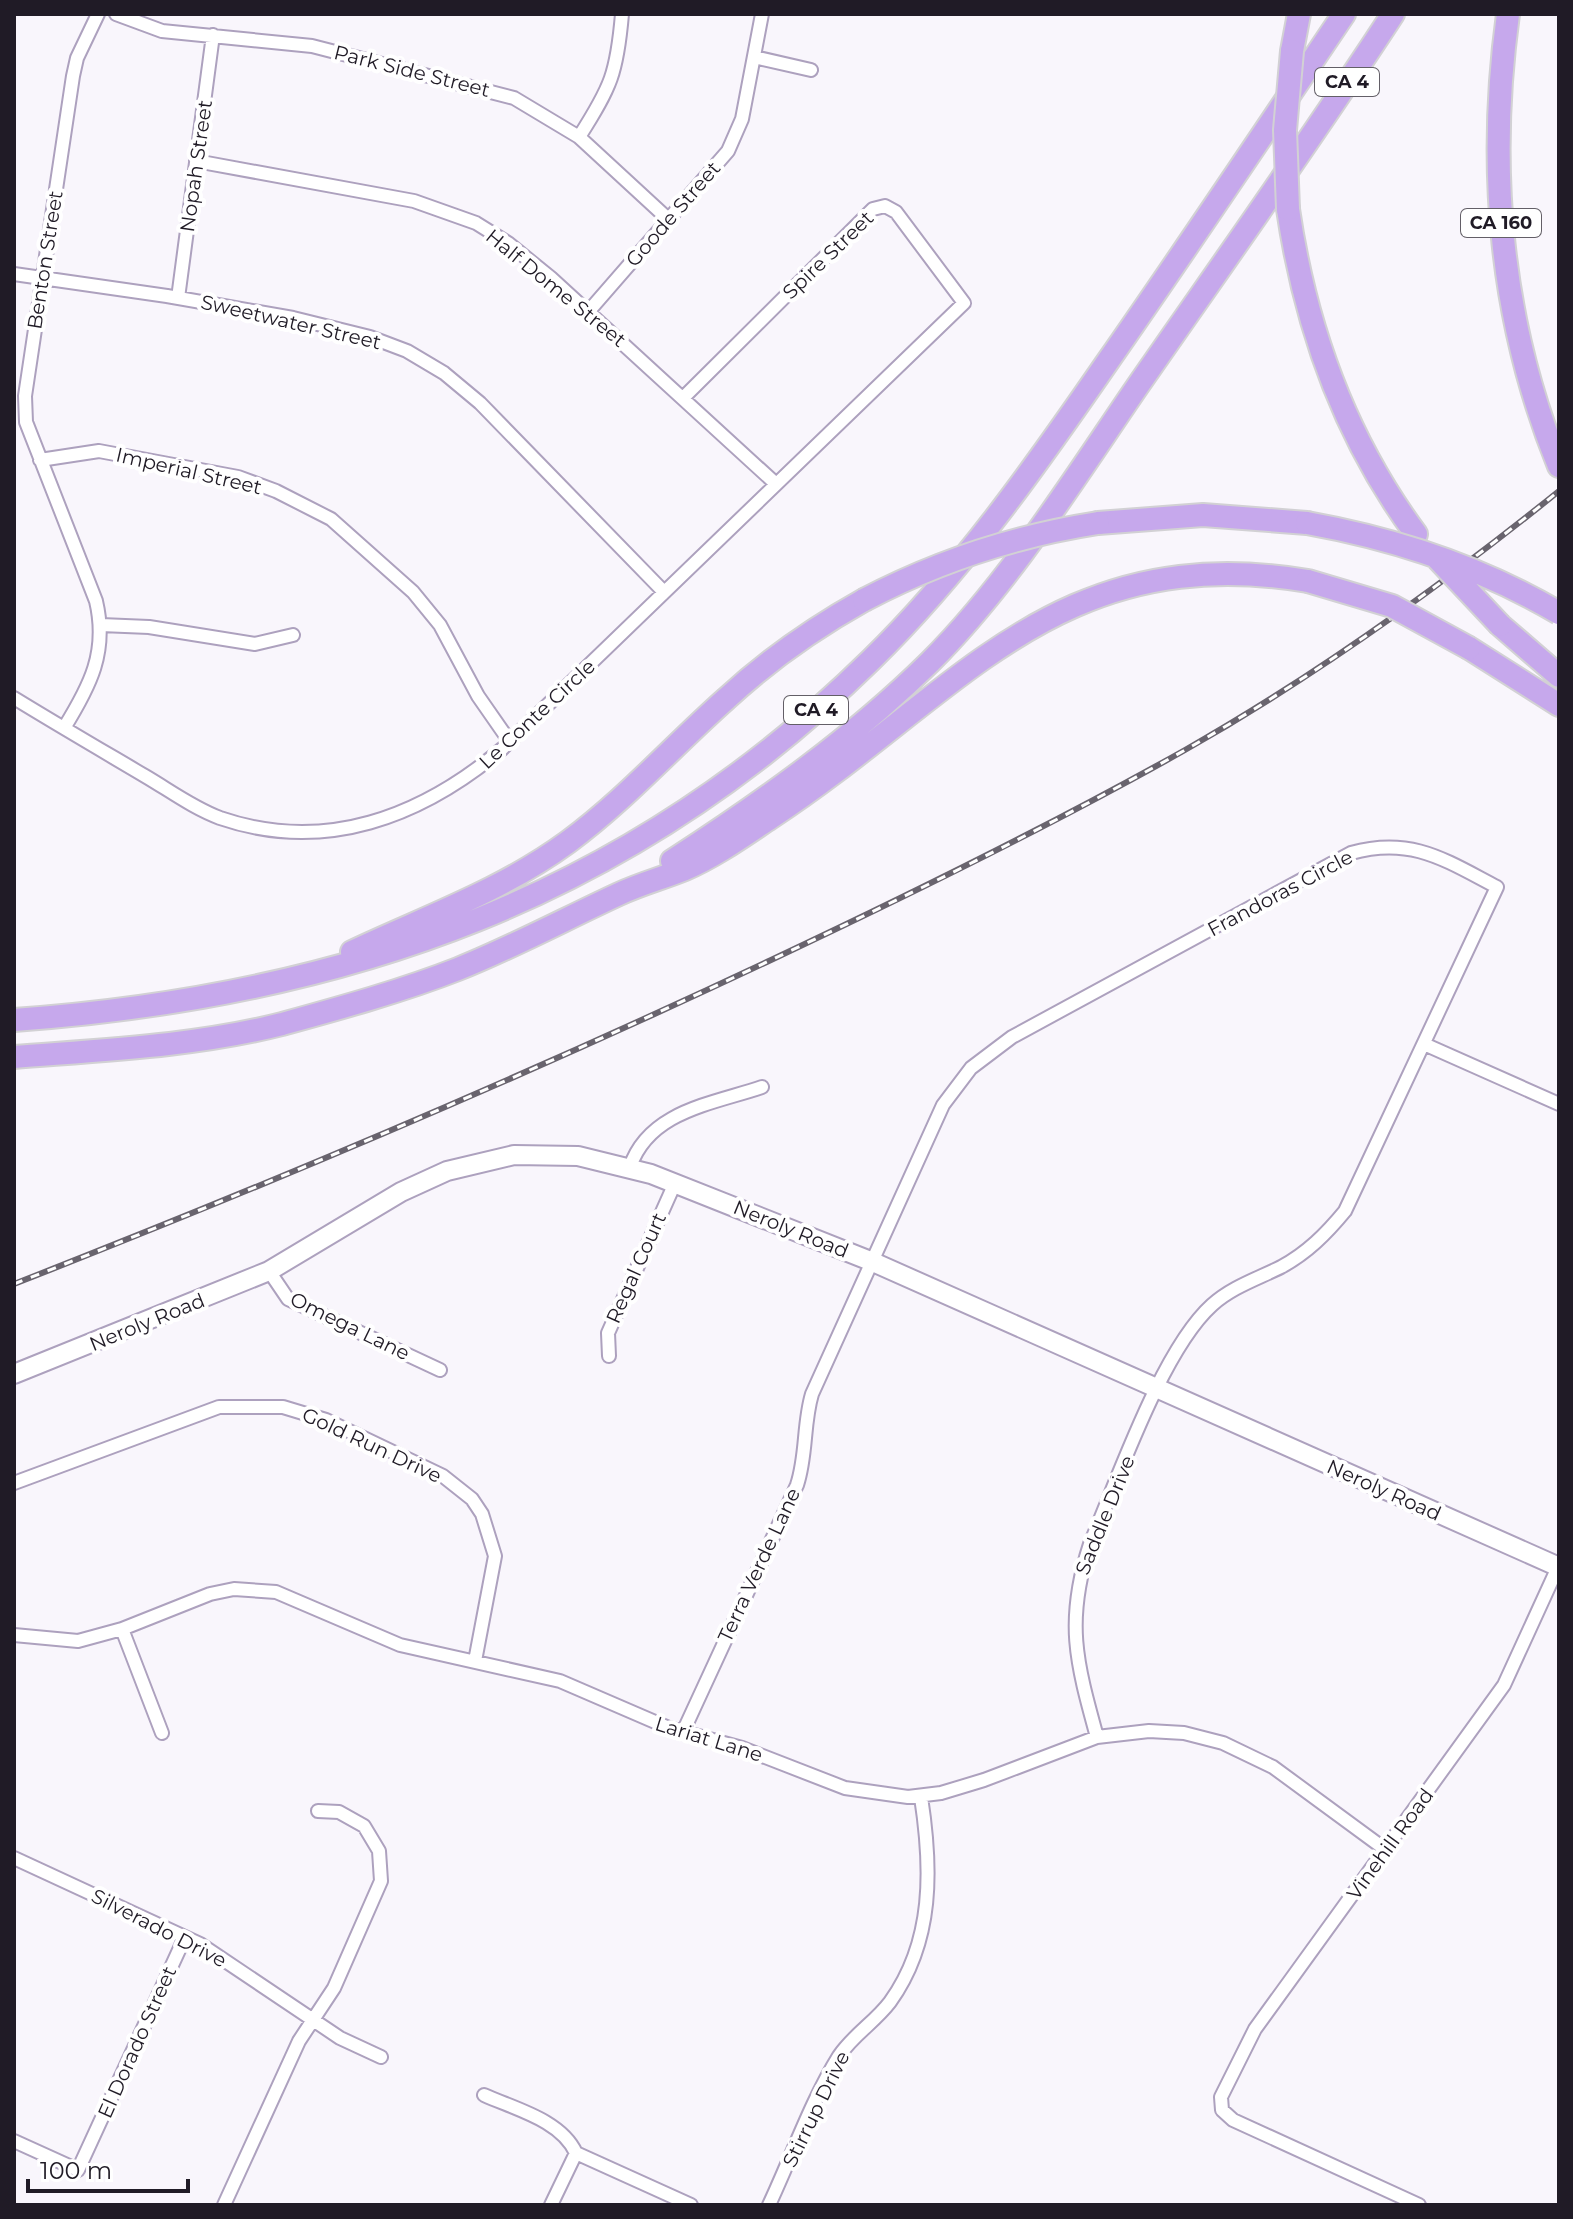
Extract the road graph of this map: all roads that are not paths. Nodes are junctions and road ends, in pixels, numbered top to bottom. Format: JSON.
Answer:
{"nodes":[{"id":1,"x":98,"y":14,"type":"edge"},
{"id":2,"x":116,"y":14,"type":"edge"},
{"id":3,"x":622,"y":14,"type":"edge"},
{"id":4,"x":762,"y":14,"type":"edge"},
{"id":5,"x":1299,"y":14,"type":"edge"},
{"id":6,"x":1344,"y":14,"type":"edge"},
{"id":7,"x":1393,"y":14,"type":"edge"},
{"id":8,"x":1508,"y":14,"type":"edge"},
{"id":9,"x":213,"y":35,"type":"junction"},
{"id":10,"x":754,"y":57,"type":"junction"},
{"id":11,"x":811,"y":70,"type":"dead end"},
{"id":12,"x":579,"y":137,"type":"junction"},
{"id":13,"x":196,"y":161,"type":"junction"},
{"id":14,"x":668,"y":219,"type":"junction"},
{"id":15,"x":14,"y":274,"type":"edge"},
{"id":16,"x":41,"y":278,"type":"junction"},
{"id":17,"x":178,"y":298,"type":"junction"},
{"id":18,"x":964,"y":303,"type":"joint"},
{"id":19,"x":588,"y":312,"type":"junction"},
{"id":20,"x":684,"y":397,"type":"junction"},
{"id":21,"x":40,"y":460,"type":"junction"},
{"id":22,"x":1559,"y":466,"type":"edge"},
{"id":23,"x":776,"y":484,"type":"junction"},
{"id":24,"x":664,"y":592,"type":"junction"},
{"id":25,"x":1559,"y":613,"type":"edge"},
{"id":26,"x":101,"y":625,"type":"junction"},
{"id":27,"x":293,"y":635,"type":"dead end"},
{"id":28,"x":1559,"y":676,"type":"edge"},
{"id":29,"x":14,"y":698,"type":"edge"},
{"id":30,"x":1559,"y":705,"type":"edge"},
{"id":31,"x":64,"y":728,"type":"junction"},
{"id":32,"x":510,"y":742,"type":"junction"},
{"id":33,"x":622,"y":892,"type":"junction"},
{"id":34,"x":297,"y":978,"type":"junction"},
{"id":35,"x":14,"y":1020,"type":"edge"},
{"id":36,"x":1424,"y":1044,"type":"junction"},
{"id":37,"x":14,"y":1057,"type":"edge"},
{"id":38,"x":762,"y":1087,"type":"dead end"},
{"id":39,"x":1559,"y":1104,"type":"edge"},
{"id":40,"x":630,"y":1167,"type":"junction"},
{"id":41,"x":675,"y":1183,"type":"junction"},
{"id":42,"x":873,"y":1262,"type":"junction"},
{"id":43,"x":269,"y":1271,"type":"junction"},
{"id":44,"x":609,"y":1356,"type":"dead end"},
{"id":45,"x":440,"y":1370,"type":"dead end"},
{"id":46,"x":14,"y":1374,"type":"edge"},
{"id":47,"x":1157,"y":1390,"type":"junction"},
{"id":48,"x":14,"y":1483,"type":"edge"},
{"id":49,"x":1559,"y":1567,"type":"edge"},
{"id":50,"x":122,"y":1629,"type":"junction"},
{"id":51,"x":14,"y":1635,"type":"edge"},
{"id":52,"x":475,"y":1661,"type":"junction"},
{"id":53,"x":683,"y":1732,"type":"junction"},
{"id":54,"x":162,"y":1733,"type":"dead end"},
{"id":55,"x":1097,"y":1737,"type":"junction"},
{"id":56,"x":921,"y":1797,"type":"junction"},
{"id":57,"x":318,"y":1811,"type":"dead end"},
{"id":58,"x":1386,"y":1850,"type":"junction"},
{"id":59,"x":14,"y":1858,"type":"edge"},
{"id":60,"x":185,"y":1937,"type":"junction"},
{"id":61,"x":314,"y":2020,"type":"junction"},
{"id":62,"x":381,"y":2057,"type":"dead end"},
{"id":63,"x":484,"y":2095,"type":"dead end"},
{"id":64,"x":14,"y":2141,"type":"edge"},
{"id":65,"x":576,"y":2153,"type":"junction"},
{"id":66,"x":224,"y":2205,"type":"edge"},
{"id":67,"x":551,"y":2205,"type":"edge"},
{"id":68,"x":691,"y":2205,"type":"edge"},
{"id":69,"x":769,"y":2205,"type":"edge"},
{"id":70,"x":1419,"y":2205,"type":"edge"}],
"edges":[{"from":1,"to":16,"type":"street","name":"Benton Street"},
{"from":2,"to":9,"type":"street","name":"Park Side Street"},
{"from":3,"to":12,"type":"street"},
{"from":4,"to":10,"type":"street","name":"Goode Street"},
{"from":5,"to":28,"type":"highway","bridge":true},
{"from":6,"to":34,"type":"highway","number":"CA 4"},
{"from":7,"to":33,"type":"highway","number":"CA 4"},
{"from":8,"to":22,"type":"highway","number":"CA 160"},
{"from":9,"to":12,"type":"street","name":"Park Side Street"},
{"from":9,"to":13,"type":"street","name":"Nopah Street"},
{"from":10,"to":11,"type":"street"},
{"from":10,"to":14,"type":"street","name":"Goode Street"},
{"from":12,"to":14,"type":"street","name":"Park Side Street"},
{"from":13,"to":17,"type":"street","name":"Nopah Street"},
{"from":13,"to":19,"type":"street","name":"Half Dome Street"},
{"from":14,"to":19,"type":"street","name":"Goode Street"},
{"from":15,"to":16,"type":"street","name":"Sweetwater Street"},
{"from":16,"to":17,"type":"street","name":"Sweetwater Street"},
{"from":16,"to":21,"type":"street","name":"Benton Street"},
{"from":17,"to":24,"type":"street","name":"Sweetwater Street"},
{"from":18,"to":20,"type":"street","name":"Spire Street"},
{"from":18,"to":23,"type":"street","name":"Le Conte Circle"},
{"from":19,"to":20,"type":"street","name":"Half Dome Street"},
{"from":20,"to":23,"type":"street","name":"Half Dome Street"},
{"from":21,"to":26,"type":"street","name":"Benton Street"},
{"from":21,"to":32,"type":"street","name":"Imperial Street"},
{"from":23,"to":24,"type":"street","name":"Le Conte Circle"},
{"from":24,"to":32,"type":"street","name":"Le Conte Circle"},
{"from":25,"to":34,"type":"highway","bridge":true},
{"from":26,"to":27,"type":"street"},
{"from":26,"to":31,"type":"street","name":"Benton Street"},
{"from":29,"to":31,"type":"street","name":"Le Conte Circle"},
{"from":30,"to":33,"type":"highway","bridge":true},
{"from":31,"to":32,"type":"street","name":"Le Conte Circle"},
{"from":33,"to":37,"type":"highway","number":"CA 4"},
{"from":34,"to":35,"type":"highway","number":"CA 4"},
{"from":36,"to":39,"type":"street"},
{"from":36,"to":42,"type":"street","name":"Frandoras Circle"},
{"from":36,"to":47,"type":"street","name":"Frandoras Circle"},
{"from":38,"to":40,"type":"street"},
{"from":40,"to":41,"type":"street","name":"Neroly Road"},
{"from":40,"to":43,"type":"street","name":"Neroly Road"},
{"from":41,"to":42,"type":"street","name":"Neroly Road"},
{"from":41,"to":44,"type":"street","name":"Regal Court"},
{"from":42,"to":47,"type":"street","name":"Neroly Road"},
{"from":42,"to":53,"type":"street","name":"Terra Verde Lane"},
{"from":43,"to":45,"type":"street","name":"Omega Lane"},
{"from":43,"to":46,"type":"street","name":"Neroly Road"},
{"from":47,"to":49,"type":"street","name":"Neroly Road"},
{"from":47,"to":55,"type":"street","name":"Saddle Drive"},
{"from":48,"to":52,"type":"street","name":"Gold Run Drive"},
{"from":49,"to":58,"type":"street","name":"Vinehill Road"},
{"from":50,"to":51,"type":"street","name":"Lariat Lane"},
{"from":50,"to":52,"type":"street","name":"Lariat Lane"},
{"from":50,"to":54,"type":"street"},
{"from":52,"to":53,"type":"street","name":"Lariat Lane"},
{"from":53,"to":56,"type":"street","name":"Lariat Lane"},
{"from":55,"to":56,"type":"street","name":"Lariat Lane"},
{"from":55,"to":58,"type":"street","name":"Lariat Lane"},
{"from":56,"to":69,"type":"street","name":"Stirrup Drive"},
{"from":57,"to":61,"type":"street"},
{"from":58,"to":70,"type":"street","name":"Vinehill Road"},
{"from":59,"to":60,"type":"street","name":"Silverado Drive"},
{"from":60,"to":61,"type":"street","name":"Silverado Drive"},
{"from":60,"to":64,"type":"street","name":"El Dorado Street"},
{"from":61,"to":62,"type":"street","name":"Silverado Drive"},
{"from":61,"to":66,"type":"street"},
{"from":63,"to":65,"type":"street"},
{"from":65,"to":67,"type":"street"},
{"from":65,"to":68,"type":"street"}]}
